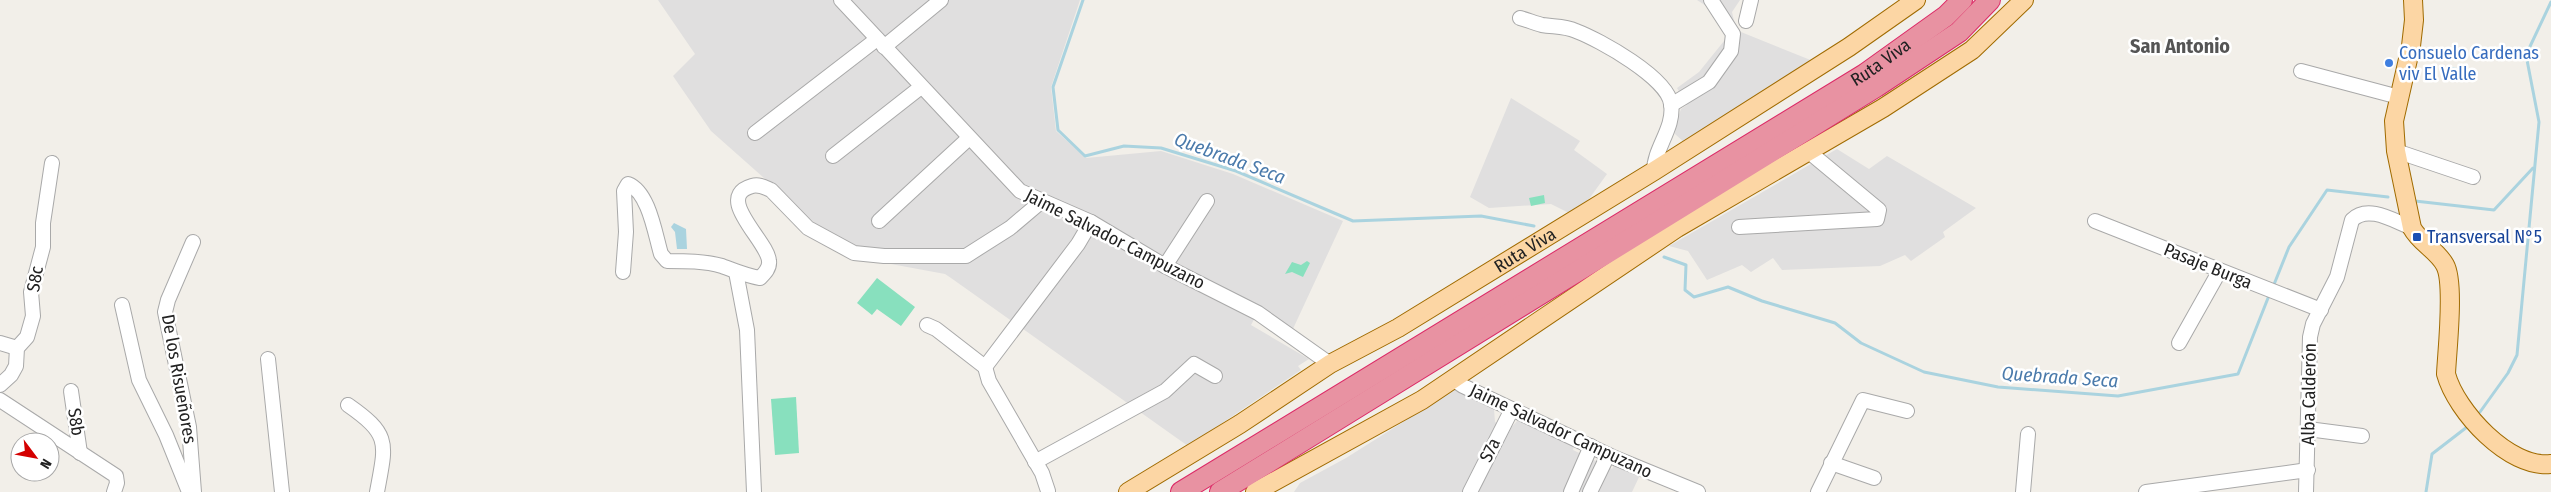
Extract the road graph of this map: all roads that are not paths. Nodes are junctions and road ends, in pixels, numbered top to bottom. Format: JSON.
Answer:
{"nodes":[{"id":1,"x":841,"y":0,"type":"edge"},
{"id":2,"x":941,"y":0,"type":"edge"},
{"id":3,"x":1710,"y":0,"type":"edge"},
{"id":4,"x":1751,"y":0,"type":"edge"},
{"id":5,"x":1916,"y":0,"type":"edge"},
{"id":6,"x":1962,"y":0,"type":"edge"},
{"id":7,"x":1990,"y":0,"type":"edge"},
{"id":8,"x":2024,"y":0,"type":"edge"},
{"id":9,"x":2413,"y":0,"type":"edge"},
{"id":10,"x":1520,"y":18,"type":"dead end"},
{"id":11,"x":1746,"y":20,"type":"dead end"},
{"id":12,"x":880,"y":43,"type":"junction"},
{"id":13,"x":2301,"y":71,"type":"dead end"},
{"id":14,"x":921,"y":87,"type":"junction"},
{"id":15,"x":2398,"y":97,"type":"junction"},
{"id":16,"x":1672,"y":105,"type":"junction"},
{"id":17,"x":755,"y":133,"type":"dead end"},
{"id":18,"x":969,"y":138,"type":"junction"},
{"id":19,"x":1808,"y":151,"type":"junction"},
{"id":20,"x":2396,"y":151,"type":"junction"},
{"id":21,"x":833,"y":156,"type":"dead end"},
{"id":22,"x":52,"y":163,"type":"dead end"},
{"id":23,"x":1654,"y":171,"type":"junction"},
{"id":24,"x":1738,"y":173,"type":"junction"},
{"id":25,"x":2474,"y":177,"type":"dead end"},
{"id":26,"x":1042,"y":201,"type":"junction"},
{"id":27,"x":1207,"y":201,"type":"dead end"},
{"id":28,"x":879,"y":221,"type":"dead end"},
{"id":29,"x":2095,"y":221,"type":"dead end"},
{"id":30,"x":1090,"y":222,"type":"junction"},
{"id":31,"x":1739,"y":227,"type":"dead end"},
{"id":32,"x":1677,"y":228,"type":"junction"},
{"id":33,"x":2412,"y":228,"type":"junction"},
{"id":34,"x":193,"y":242,"type":"dead end"},
{"id":35,"x":1165,"y":266,"type":"junction"},
{"id":36,"x":624,"y":272,"type":"dead end"},
{"id":37,"x":736,"y":272,"type":"junction"},
{"id":38,"x":2219,"y":272,"type":"junction"},
{"id":39,"x":122,"y":305,"type":"dead end"},
{"id":40,"x":2320,"y":310,"type":"junction"},
{"id":41,"x":927,"y":325,"type":"dead end"},
{"id":42,"x":0,"y":343,"type":"edge"},
{"id":43,"x":2178,"y":343,"type":"dead end"},
{"id":44,"x":17,"y":348,"type":"junction"},
{"id":45,"x":268,"y":359,"type":"dead end"},
{"id":46,"x":1330,"y":364,"type":"junction"},
{"id":47,"x":986,"y":367,"type":"junction"},
{"id":48,"x":1215,"y":376,"type":"dead end"},
{"id":49,"x":1454,"y":380,"type":"junction"},
{"id":50,"x":0,"y":385,"type":"edge"},
{"id":51,"x":71,"y":391,"type":"dead end"},
{"id":52,"x":0,"y":400,"type":"edge"},
{"id":53,"x":348,"y":405,"type":"dead end"},
{"id":54,"x":1512,"y":409,"type":"junction"},
{"id":55,"x":1906,"y":411,"type":"dead end"},
{"id":56,"x":2308,"y":429,"type":"junction"},
{"id":57,"x":2028,"y":434,"type":"dead end"},
{"id":58,"x":2362,"y":436,"type":"dead end"},
{"id":59,"x":1591,"y":446,"type":"junction"},
{"id":60,"x":80,"y":453,"type":"junction"},
{"id":61,"x":1608,"y":454,"type":"junction"},
{"id":62,"x":1035,"y":462,"type":"junction"},
{"id":63,"x":1831,"y":463,"type":"junction"},
{"id":64,"x":2551,"y":464,"type":"edge"},
{"id":65,"x":2308,"y":470,"type":"junction"},
{"id":66,"x":1874,"y":478,"type":"dead end"},
{"id":67,"x":1048,"y":491,"type":"dead end"},
{"id":68,"x":114,"y":492,"type":"edge"},
{"id":69,"x":189,"y":492,"type":"edge"},
{"id":70,"x":194,"y":492,"type":"edge"},
{"id":71,"x":282,"y":492,"type":"edge"},
{"id":72,"x":377,"y":492,"type":"edge"},
{"id":73,"x":754,"y":492,"type":"edge"},
{"id":74,"x":1128,"y":492,"type":"edge"},
{"id":75,"x":1180,"y":492,"type":"edge"},
{"id":76,"x":1220,"y":492,"type":"edge"},
{"id":77,"x":1256,"y":492,"type":"edge"},
{"id":78,"x":1470,"y":492,"type":"edge"},
{"id":79,"x":1571,"y":492,"type":"edge"},
{"id":80,"x":1590,"y":492,"type":"edge"},
{"id":81,"x":1698,"y":492,"type":"edge"},
{"id":82,"x":1818,"y":492,"type":"edge"},
{"id":83,"x":2024,"y":492,"type":"edge"},
{"id":84,"x":2146,"y":492,"type":"edge"},
{"id":85,"x":2306,"y":492,"type":"edge"}],
"edges":[{"from":1,"to":12,"type":"street","name":"Jaime Salvador Campuzano"},
{"from":2,"to":12,"type":"street"},
{"from":3,"to":16,"type":"street"},
{"from":4,"to":11,"type":"street"},
{"from":5,"to":23,"type":"main road","name":"Ruta Viva"},
{"from":6,"to":75,"type":"highway","name":"Ruta Viva"},
{"from":7,"to":24,"type":"highway","name":"Ruta Viva"},
{"from":8,"to":19,"type":"main road"},
{"from":9,"to":15,"type":"main road"},
{"from":10,"to":16,"type":"street"},
{"from":12,"to":14,"type":"street","name":"Jaime Salvador Campuzano"},
{"from":12,"to":17,"type":"street"},
{"from":13,"to":15,"type":"street"},
{"from":14,"to":18,"type":"street","name":"Jaime Salvador Campuzano"},
{"from":14,"to":21,"type":"street"},
{"from":15,"to":20,"type":"main road"},
{"from":16,"to":23,"type":"street"},
{"from":18,"to":26,"type":"street","name":"Jaime Salvador Campuzano"},
{"from":18,"to":28,"type":"street"},
{"from":19,"to":31,"type":"street"},
{"from":19,"to":32,"type":"main road"},
{"from":20,"to":25,"type":"street"},
{"from":20,"to":33,"type":"main road"},
{"from":22,"to":44,"type":"street","name":"S8c"},
{"from":23,"to":46,"type":"main road","name":"Ruta Viva"},
{"from":24,"to":32,"type":"highway"},
{"from":24,"to":76,"type":"highway","name":"Ruta Viva"},
{"from":26,"to":30,"type":"street","name":"Jaime Salvador Campuzano"},
{"from":26,"to":37,"type":"street"},
{"from":27,"to":35,"type":"street"},
{"from":29,"to":38,"type":"street","name":"Pasaje Burga"},
{"from":30,"to":35,"type":"street","name":"Jaime Salvador Campuzano"},
{"from":30,"to":47,"type":"street"},
{"from":32,"to":49,"type":"main road"},
{"from":33,"to":40,"type":"street","name":"Alba Calderón"},
{"from":33,"to":64,"type":"main road"},
{"from":34,"to":70,"type":"street","name":"De los Risueñores"},
{"from":35,"to":46,"type":"street","name":"Jaime Salvador Campuzano"},
{"from":36,"to":37,"type":"street"},
{"from":37,"to":73,"type":"street"},
{"from":38,"to":40,"type":"street","name":"Pasaje Burga"},
{"from":38,"to":43,"type":"street"},
{"from":39,"to":69,"type":"street"},
{"from":40,"to":56,"type":"street","name":"Alba Calderón"},
{"from":41,"to":47,"type":"street"},
{"from":42,"to":44,"type":"street"},
{"from":44,"to":50,"type":"street","name":"S8c"},
{"from":45,"to":71,"type":"street"},
{"from":46,"to":74,"type":"main road","name":"Ruta Viva"},
{"from":47,"to":62,"type":"street"},
{"from":48,"to":62,"type":"street"},
{"from":49,"to":54,"type":"street","name":"Jaime Salvador Campuzano"},
{"from":49,"to":77,"type":"main road"},
{"from":51,"to":60,"type":"street","name":"S8b"},
{"from":52,"to":60,"type":"street"},
{"from":53,"to":72,"type":"street"},
{"from":54,"to":59,"type":"street","name":"Jaime Salvador Campuzano"},
{"from":54,"to":78,"type":"street","name":"S7a"},
{"from":55,"to":63,"type":"street"},
{"from":56,"to":58,"type":"street"},
{"from":56,"to":65,"type":"street","name":"Alba Calderón"},
{"from":57,"to":83,"type":"street"},
{"from":59,"to":61,"type":"street","name":"Jaime Salvador Campuzano"},
{"from":59,"to":79,"type":"street"},
{"from":60,"to":68,"type":"street"},
{"from":61,"to":80,"type":"street"},
{"from":61,"to":81,"type":"street","name":"Jaime Salvador Campuzano"},
{"from":62,"to":67,"type":"street"},
{"from":63,"to":66,"type":"street"},
{"from":63,"to":82,"type":"street"},
{"from":65,"to":84,"type":"street"},
{"from":65,"to":85,"type":"street","name":"Alba Calderón"}]}
